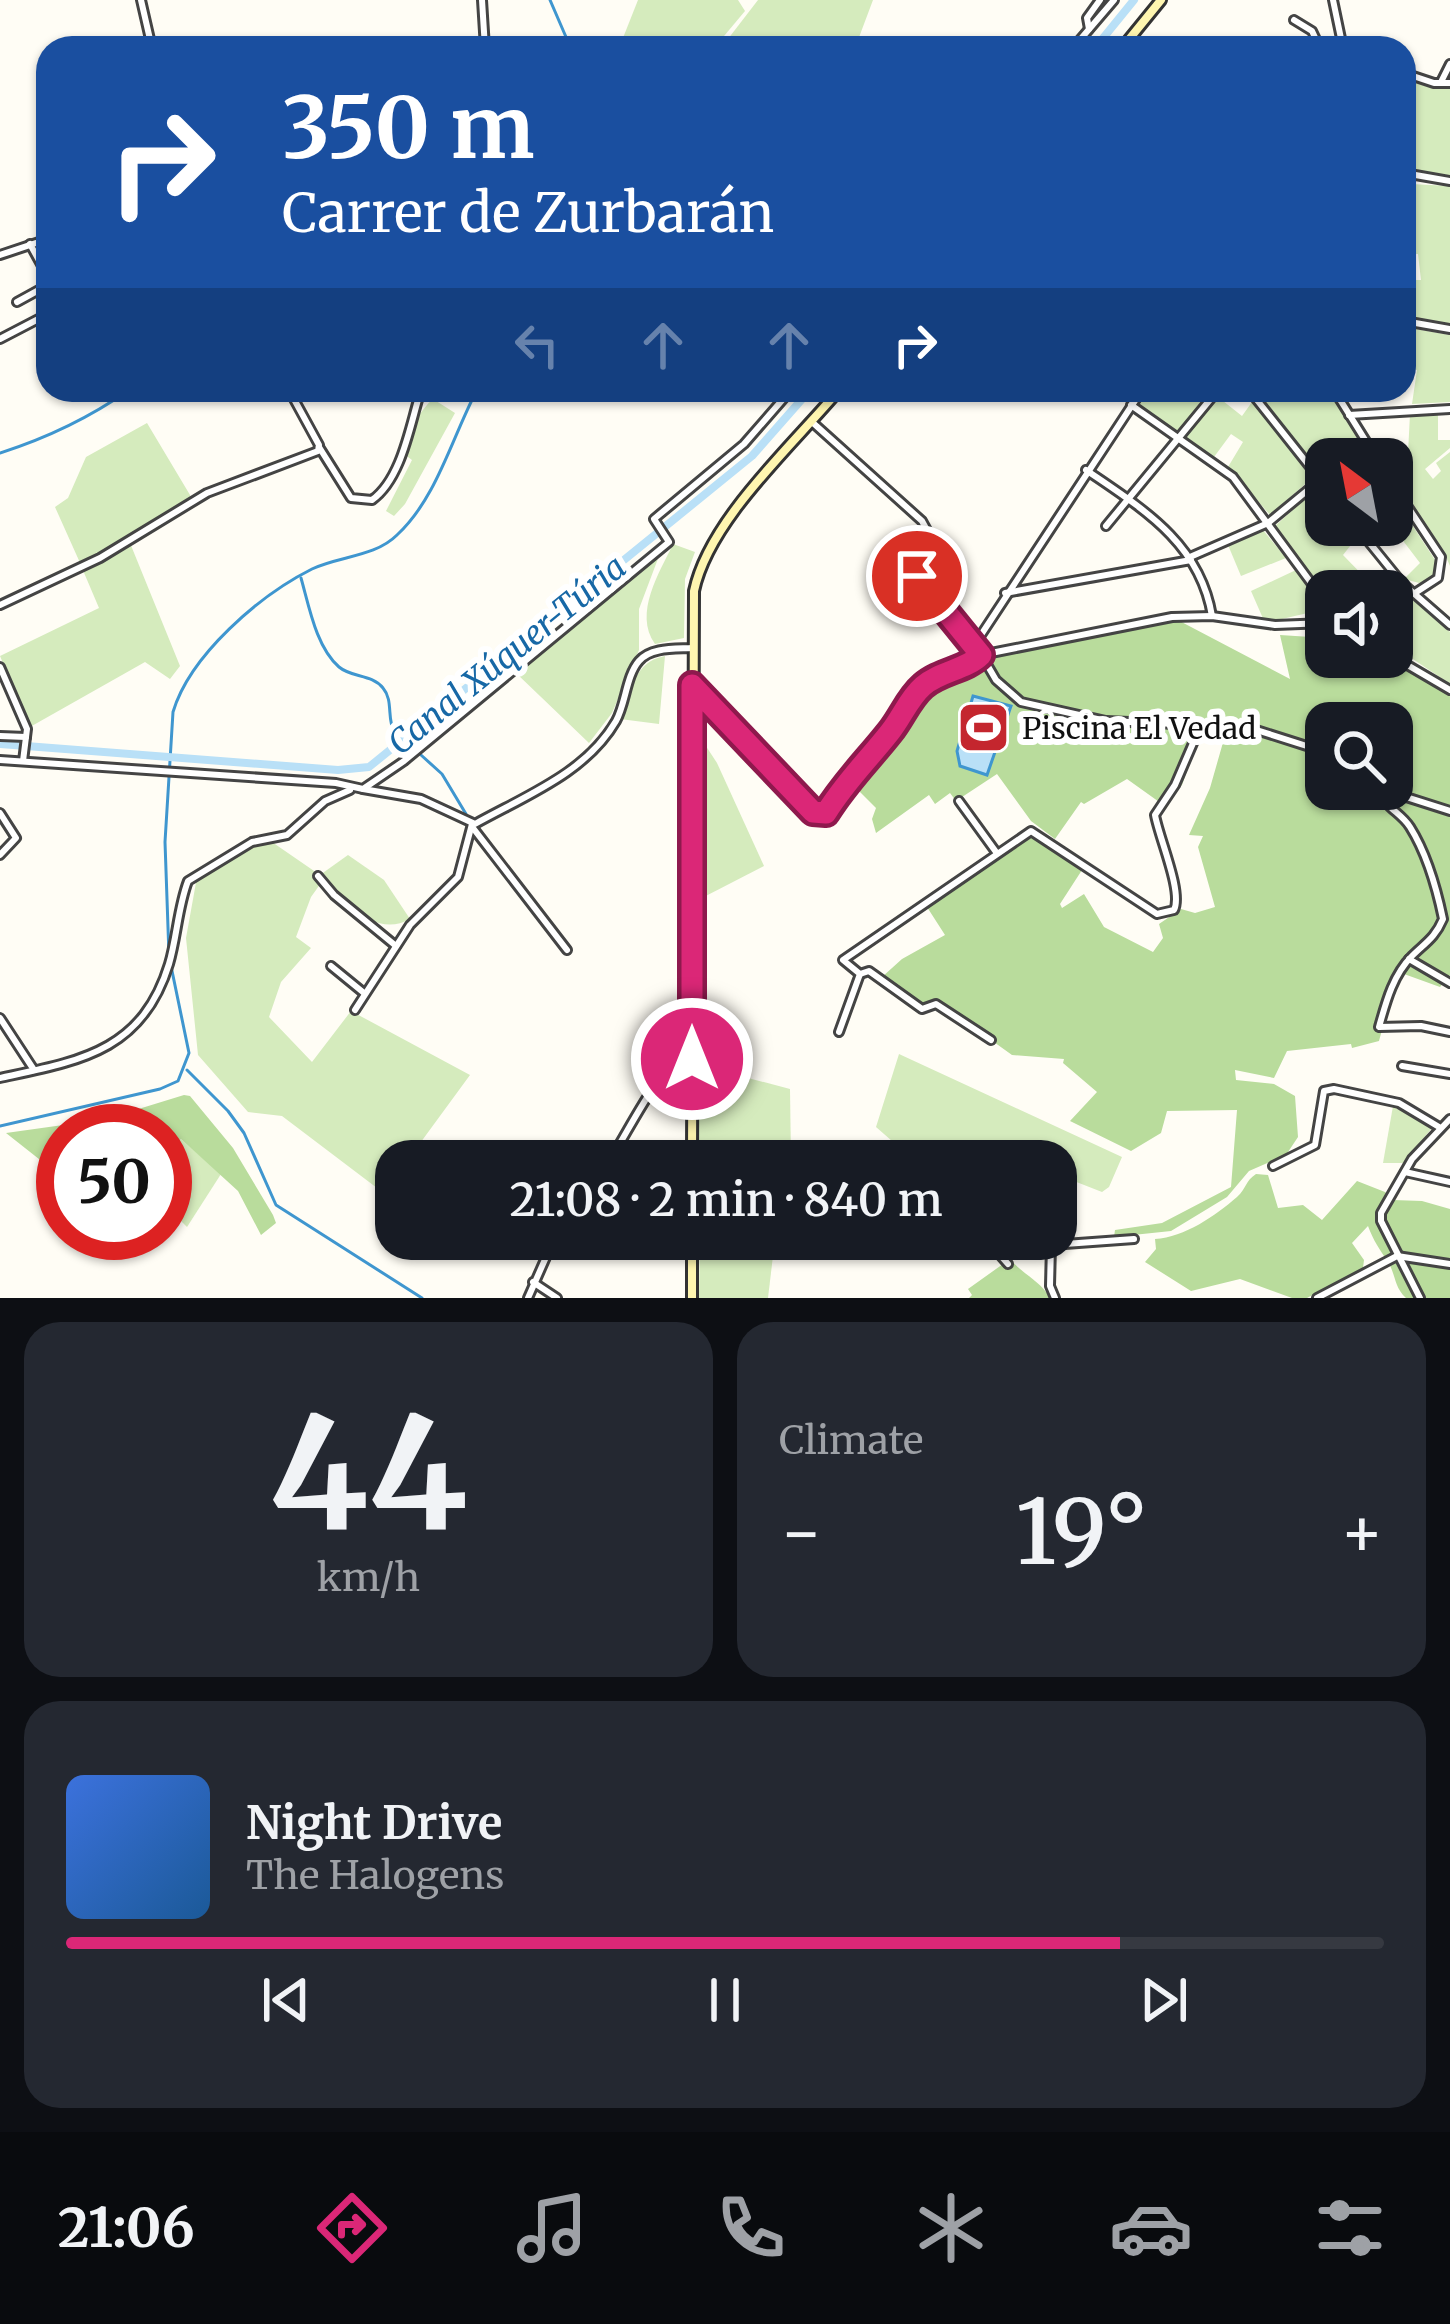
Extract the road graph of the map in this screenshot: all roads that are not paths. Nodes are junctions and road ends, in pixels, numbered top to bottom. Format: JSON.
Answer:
{"nodes":[{"id":1,"x":141,"y":0,"type":"edge"},
{"id":2,"x":482,"y":0,"type":"edge"},
{"id":3,"x":1100,"y":0,"type":"edge"},
{"id":4,"x":1114,"y":0,"type":"edge"},
{"id":5,"x":1161,"y":0,"type":"edge"},
{"id":6,"x":1333,"y":0,"type":"edge"},
{"id":7,"x":1294,"y":20,"type":"dead end"},
{"id":8,"x":1089,"y":28,"type":"junction"},
{"id":9,"x":149,"y":36,"type":"edge"},
{"id":10,"x":484,"y":36,"type":"edge"},
{"id":11,"x":1083,"y":36,"type":"edge"},
{"id":12,"x":1132,"y":36,"type":"edge"},
{"id":13,"x":1314,"y":36,"type":"edge"},
{"id":14,"x":1340,"y":36,"type":"edge"},
{"id":15,"x":1450,"y":64,"type":"edge"},
{"id":16,"x":1416,"y":77,"type":"edge"},
{"id":17,"x":1446,"y":81,"type":"edge"},
{"id":18,"x":1416,"y":177,"type":"edge"},
{"id":19,"x":1450,"y":181,"type":"edge"},
{"id":20,"x":36,"y":242,"type":"edge"},
{"id":21,"x":30,"y":243,"type":"junction"},
{"id":22,"x":0,"y":255,"type":"edge"},
{"id":23,"x":36,"y":255,"type":"edge"},
{"id":24,"x":36,"y":286,"type":"edge"},
{"id":25,"x":17,"y":302,"type":"dead end"},
{"id":26,"x":36,"y":320,"type":"edge"},
{"id":27,"x":1416,"y":323,"type":"edge"},
{"id":28,"x":1450,"y":329,"type":"edge"},
{"id":29,"x":0,"y":339,"type":"edge"},
{"id":30,"x":295,"y":402,"type":"edge"},
{"id":31,"x":418,"y":402,"type":"edge"},
{"id":32,"x":780,"y":402,"type":"edge"},
{"id":33,"x":829,"y":402,"type":"edge"},
{"id":34,"x":1133,"y":402,"type":"edge"},
{"id":35,"x":1208,"y":402,"type":"edge"},
{"id":36,"x":1259,"y":402,"type":"edge"},
{"id":37,"x":1341,"y":402,"type":"edge"},
{"id":38,"x":1131,"y":405,"type":"junction"},
{"id":39,"x":1450,"y":409,"type":"edge"},
{"id":40,"x":1349,"y":415,"type":"junction"},
{"id":41,"x":812,"y":422,"type":"junction"},
{"id":42,"x":1179,"y":438,"type":"junction"},
{"id":43,"x":1364,"y":438,"type":"edge"},
{"id":44,"x":319,"y":447,"type":"junction"},
{"id":45,"x":1305,"y":460,"type":"edge"},
{"id":46,"x":1086,"y":470,"type":"junction"},
{"id":47,"x":1305,"y":492,"type":"edge"},
{"id":48,"x":1126,"y":498,"type":"junction"},
{"id":49,"x":1413,"y":514,"type":"edge"},
{"id":50,"x":1268,"y":523,"type":"junction"},
{"id":51,"x":1106,"y":526,"type":"dead end"},
{"id":52,"x":1374,"y":546,"type":"edge"},
{"id":53,"x":1190,"y":559,"type":"junction"},
{"id":54,"x":1305,"y":574,"type":"edge"},
{"id":55,"x":1005,"y":593,"type":"junction"},
{"id":56,"x":1415,"y":593,"type":"junction"},
{"id":57,"x":0,"y":605,"type":"edge"},
{"id":58,"x":1213,"y":616,"type":"junction"},
{"id":59,"x":1305,"y":624,"type":"edge"},
{"id":60,"x":1450,"y":626,"type":"edge"},
{"id":61,"x":975,"y":644,"type":"junction"},
{"id":62,"x":692,"y":648,"type":"junction"},
{"id":63,"x":981,"y":655,"type":"junction"},
{"id":64,"x":0,"y":667,"type":"edge"},
{"id":65,"x":1413,"y":667,"type":"edge"},
{"id":66,"x":692,"y":685,"type":"junction"},
{"id":67,"x":1450,"y":690,"type":"edge"},
{"id":68,"x":1200,"y":727,"type":"junction"},
{"id":69,"x":0,"y":736,"type":"edge"},
{"id":70,"x":26,"y":738,"type":"junction"},
{"id":71,"x":1305,"y":746,"type":"edge"},
{"id":72,"x":0,"y":760,"type":"edge"},
{"id":73,"x":23,"y":761,"type":"junction"},
{"id":74,"x":363,"y":789,"type":"junction"},
{"id":75,"x":1413,"y":799,"type":"edge"},
{"id":76,"x":959,"y":801,"type":"dead end"},
{"id":77,"x":1393,"y":810,"type":"edge"},
{"id":78,"x":1450,"y":811,"type":"edge"},
{"id":79,"x":0,"y":813,"type":"edge"},
{"id":80,"x":472,"y":826,"type":"junction"},
{"id":81,"x":996,"y":852,"type":"junction"},
{"id":82,"x":0,"y":855,"type":"edge"},
{"id":83,"x":318,"y":876,"type":"dead end"},
{"id":84,"x":396,"y":946,"type":"junction"},
{"id":85,"x":567,"y":950,"type":"dead end"},
{"id":86,"x":1409,"y":959,"type":"junction"},
{"id":87,"x":331,"y":966,"type":"dead end"},
{"id":88,"x":860,"y":974,"type":"junction"},
{"id":89,"x":1450,"y":983,"type":"edge"},
{"id":90,"x":364,"y":993,"type":"junction"},
{"id":91,"x":355,"y":1010,"type":"dead end"},
{"id":92,"x":0,"y":1018,"type":"edge"},
{"id":93,"x":839,"y":1032,"type":"dead end"},
{"id":94,"x":1450,"y":1032,"type":"edge"},
{"id":95,"x":991,"y":1040,"type":"dead end"},
{"id":96,"x":692,"y":1052,"type":"junction"},
{"id":97,"x":1402,"y":1066,"type":"dead end"},
{"id":98,"x":35,"y":1072,"type":"junction"},
{"id":99,"x":1450,"y":1074,"type":"edge"},
{"id":100,"x":0,"y":1078,"type":"edge"},
{"id":101,"x":1450,"y":1119,"type":"edge"},
{"id":102,"x":1439,"y":1126,"type":"junction"},
{"id":103,"x":622,"y":1140,"type":"edge"},
{"id":104,"x":692,"y":1140,"type":"edge"},
{"id":105,"x":1273,"y":1166,"type":"dead end"},
{"id":106,"x":1405,"y":1172,"type":"junction"},
{"id":107,"x":1450,"y":1182,"type":"edge"},
{"id":108,"x":1134,"y":1239,"type":"dead end"},
{"id":109,"x":1397,"y":1256,"type":"junction"},
{"id":110,"x":544,"y":1260,"type":"edge"},
{"id":111,"x":692,"y":1260,"type":"edge"},
{"id":112,"x":1004,"y":1260,"type":"edge"},
{"id":113,"x":1008,"y":1264,"type":"dead end"},
{"id":114,"x":1450,"y":1264,"type":"edge"},
{"id":115,"x":533,"y":1282,"type":"junction"},
{"id":116,"x":528,"y":1298,"type":"edge"},
{"id":117,"x":557,"y":1298,"type":"edge"},
{"id":118,"x":692,"y":1298,"type":"edge"},
{"id":119,"x":1055,"y":1298,"type":"edge"},
{"id":120,"x":1317,"y":1298,"type":"edge"},
{"id":121,"x":1420,"y":1298,"type":"edge"}],
"edges":[{"from":1,"to":9,"type":"street"},
{"from":2,"to":10,"type":"street"},
{"from":3,"to":8,"type":"street"},
{"from":4,"to":8,"type":"street"},
{"from":5,"to":12,"type":"main road"},
{"from":6,"to":14,"type":"street"},
{"from":7,"to":13,"type":"street"},
{"from":8,"to":11,"type":"street"},
{"from":15,"to":17,"type":"street"},
{"from":16,"to":17,"type":"street"},
{"from":18,"to":19,"type":"street"},
{"from":20,"to":21,"type":"street"},
{"from":21,"to":22,"type":"street"},
{"from":21,"to":23,"type":"street"},
{"from":24,"to":25,"type":"street"},
{"from":26,"to":29,"type":"street"},
{"from":27,"to":28,"type":"street"},
{"from":30,"to":44,"type":"street"},
{"from":31,"to":44,"type":"street"},
{"from":32,"to":74,"type":"street"},
{"from":33,"to":41,"type":"main road"},
{"from":34,"to":38,"type":"street"},
{"from":35,"to":42,"type":"street"},
{"from":36,"to":45,"type":"street"},
{"from":37,"to":40,"type":"street"},
{"from":38,"to":42,"type":"street"},
{"from":38,"to":46,"type":"street"},
{"from":39,"to":40,"type":"street"},
{"from":40,"to":43,"type":"street"},
{"from":41,"to":61,"type":"street"},
{"from":41,"to":62,"type":"main road"},
{"from":42,"to":48,"type":"street"},
{"from":42,"to":50,"type":"street"},
{"from":44,"to":57,"type":"street"},
{"from":46,"to":48,"type":"street"},
{"from":46,"to":55,"type":"street"},
{"from":47,"to":50,"type":"street"},
{"from":48,"to":51,"type":"street"},
{"from":48,"to":53,"type":"street"},
{"from":49,"to":56,"type":"street"},
{"from":50,"to":53,"type":"street"},
{"from":50,"to":54,"type":"street"},
{"from":52,"to":56,"type":"street"},
{"from":53,"to":55,"type":"street"},
{"from":53,"to":58,"type":"street"},
{"from":55,"to":61,"type":"street"},
{"from":56,"to":60,"type":"street"},
{"from":58,"to":59,"type":"street"},
{"from":58,"to":63,"type":"street"},
{"from":61,"to":63,"type":"street"},
{"from":62,"to":66,"type":"main road"},
{"from":62,"to":80,"type":"street"},
{"from":63,"to":66,"type":"street"},
{"from":63,"to":68,"type":"street"},
{"from":64,"to":70,"type":"street"},
{"from":65,"to":67,"type":"street"},
{"from":66,"to":96,"type":"main road"},
{"from":68,"to":71,"type":"street"},
{"from":68,"to":81,"type":"street"},
{"from":69,"to":70,"type":"street"},
{"from":70,"to":73,"type":"street"},
{"from":72,"to":73,"type":"street"},
{"from":73,"to":74,"type":"street"},
{"from":74,"to":80,"type":"street"},
{"from":74,"to":98,"type":"street"},
{"from":75,"to":78,"type":"street"},
{"from":76,"to":81,"type":"street"},
{"from":77,"to":86,"type":"street"},
{"from":79,"to":82,"type":"street"},
{"from":80,"to":84,"type":"street"},
{"from":80,"to":85,"type":"street"},
{"from":81,"to":88,"type":"street"},
{"from":83,"to":84,"type":"street"},
{"from":84,"to":90,"type":"street"},
{"from":86,"to":89,"type":"street"},
{"from":86,"to":94,"type":"street"},
{"from":87,"to":90,"type":"street"},
{"from":88,"to":93,"type":"street"},
{"from":88,"to":95,"type":"street"},
{"from":90,"to":91,"type":"street"},
{"from":92,"to":98,"type":"street"},
{"from":96,"to":103,"type":"street"},
{"from":96,"to":104,"type":"main road"},
{"from":97,"to":99,"type":"street"},
{"from":98,"to":100,"type":"street"},
{"from":101,"to":102,"type":"street"},
{"from":102,"to":105,"type":"street"},
{"from":102,"to":106,"type":"street"},
{"from":106,"to":107,"type":"street"},
{"from":106,"to":109,"type":"street"},
{"from":108,"to":119,"type":"street"},
{"from":109,"to":114,"type":"street"},
{"from":109,"to":120,"type":"street"},
{"from":109,"to":121,"type":"street"},
{"from":110,"to":115,"type":"street"},
{"from":111,"to":118,"type":"main road"},
{"from":112,"to":113,"type":"street"},
{"from":115,"to":116,"type":"street"},
{"from":115,"to":117,"type":"street"}]}
